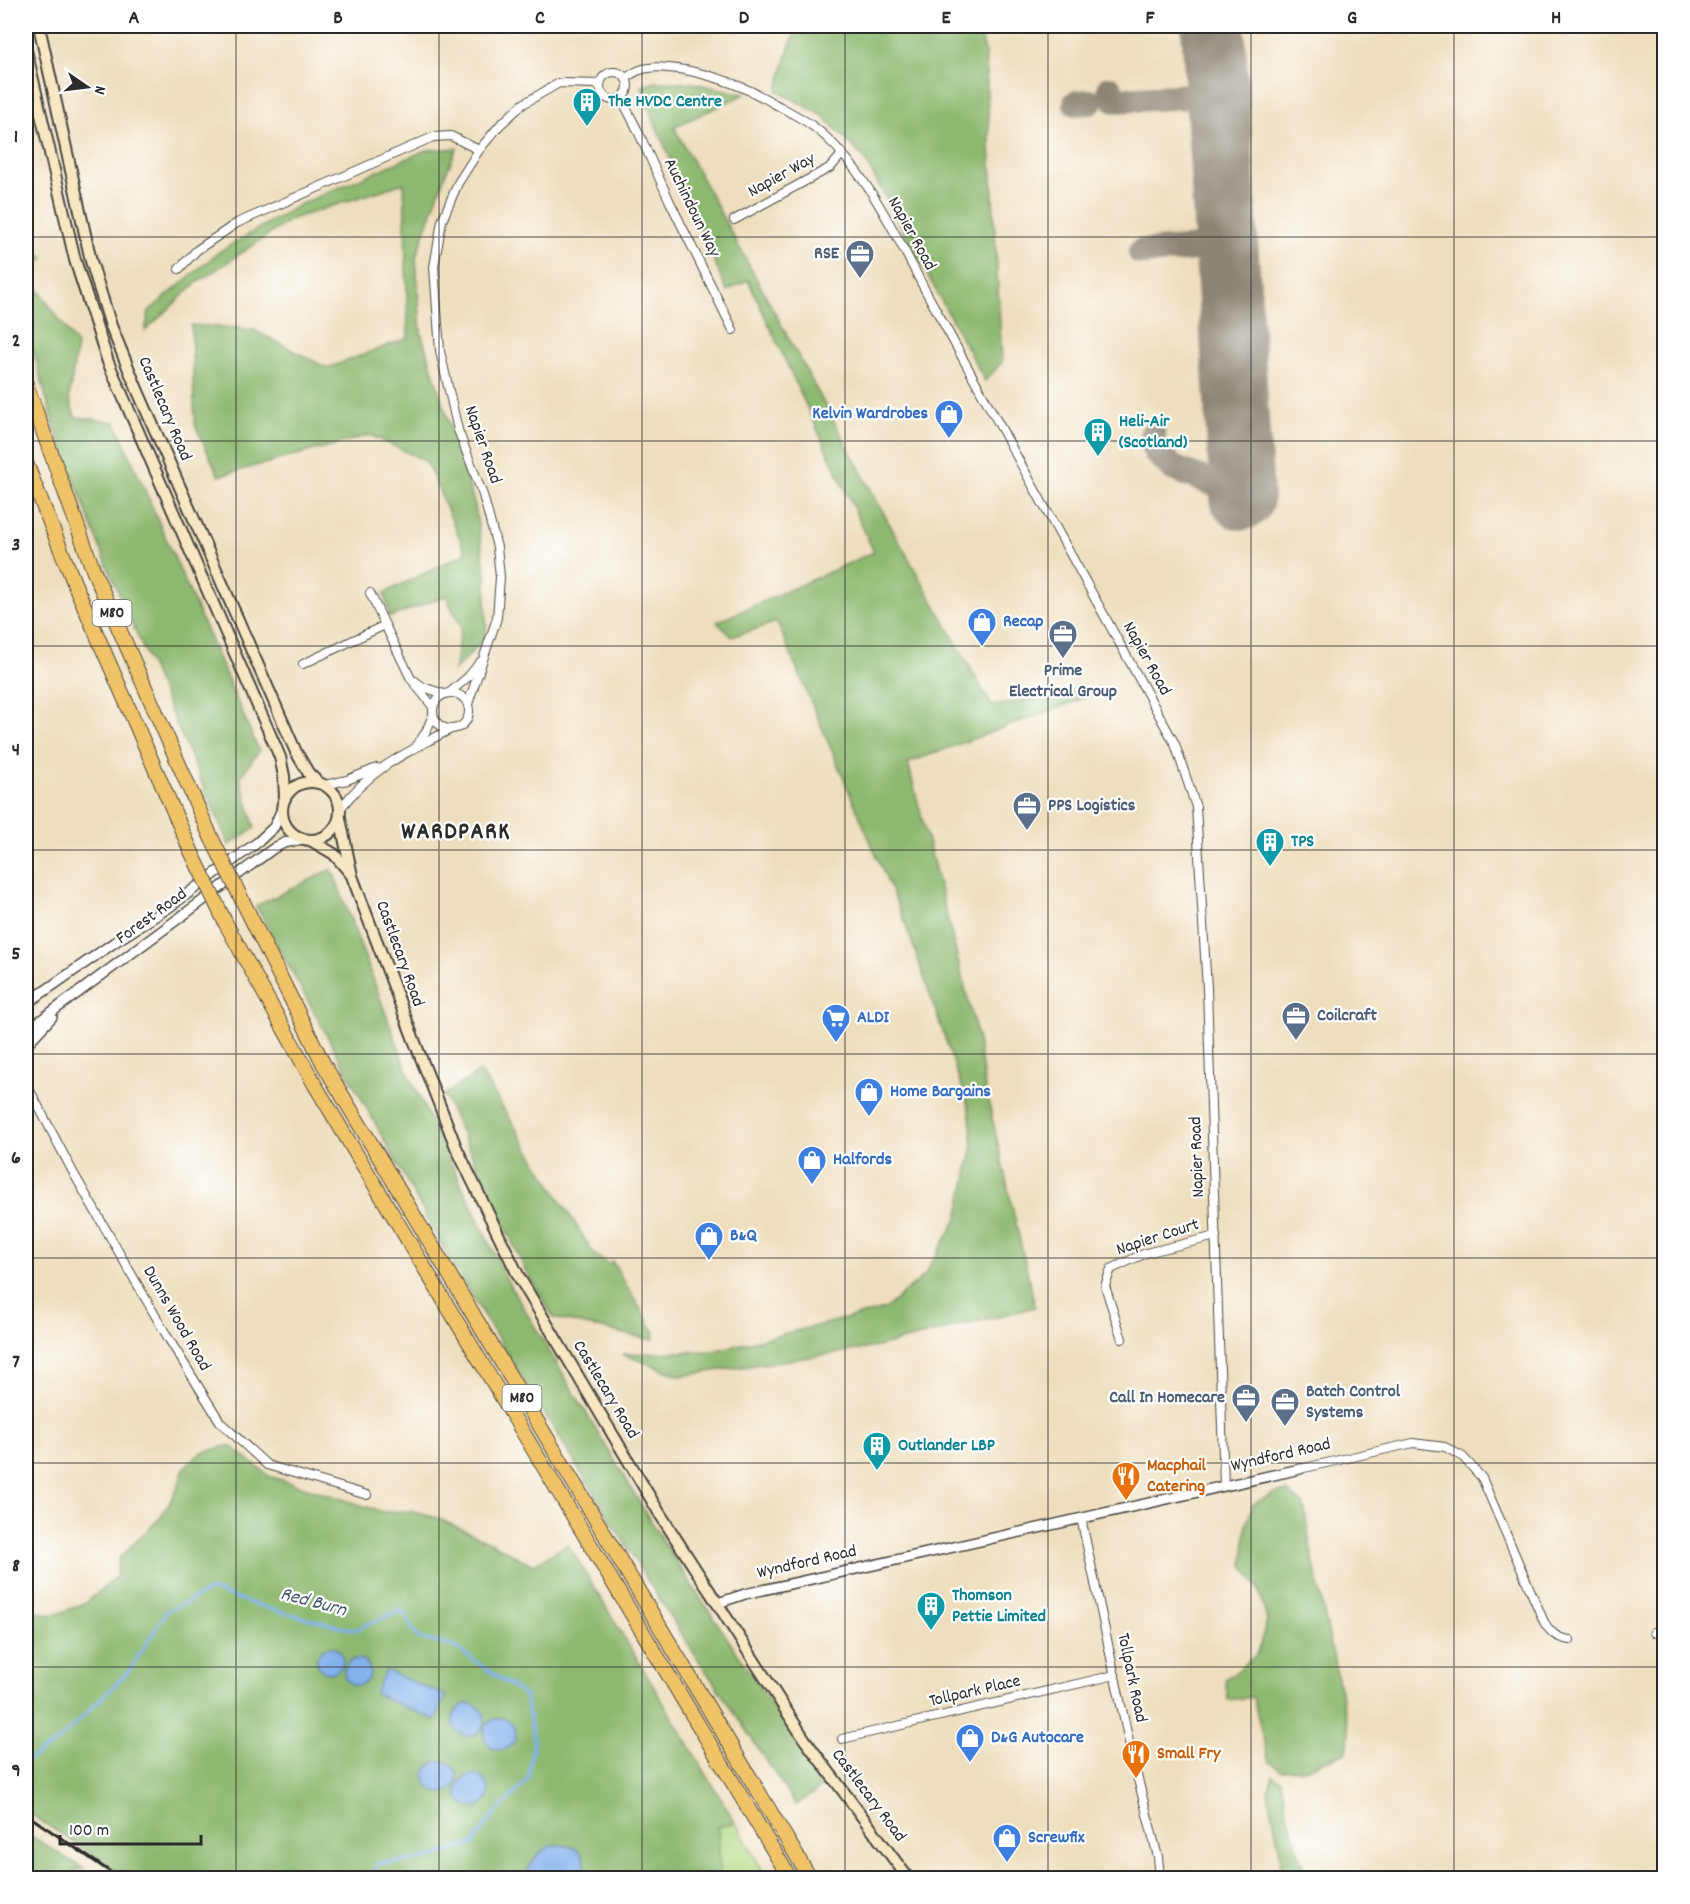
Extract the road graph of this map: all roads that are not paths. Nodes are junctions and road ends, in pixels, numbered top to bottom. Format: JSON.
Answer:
{"nodes":[{"id":1,"x":39,"y":26,"type":"edge"},
{"id":2,"x":26,"y":50,"type":"edge"},
{"id":3,"x":626,"y":79,"type":"junction"},
{"id":4,"x":600,"y":84,"type":"junction"},
{"id":5,"x":621,"y":98,"type":"junction"},
{"id":6,"x":479,"y":150,"type":"junction"},
{"id":7,"x":842,"y":154,"type":"junction"},
{"id":8,"x":734,"y":220,"type":"dead end"},
{"id":9,"x":179,"y":269,"type":"dead end"},
{"id":10,"x":734,"y":330,"type":"dead end"},
{"id":11,"x":26,"y":384,"type":"edge"},
{"id":12,"x":26,"y":463,"type":"edge"},
{"id":13,"x":370,"y":593,"type":"dead end"},
{"id":14,"x":385,"y":625,"type":"junction"},
{"id":15,"x":487,"y":651,"type":"junction"},
{"id":16,"x":303,"y":664,"type":"dead end"},
{"id":17,"x":411,"y":679,"type":"junction"},
{"id":18,"x":446,"y":694,"type":"junction"},
{"id":19,"x":468,"y":704,"type":"junction"},
{"id":20,"x":433,"y":711,"type":"junction"},
{"id":21,"x":451,"y":729,"type":"junction"},
{"id":22,"x":416,"y":746,"type":"junction"},
{"id":23,"x":384,"y":766,"type":"junction"},
{"id":24,"x":322,"y":784,"type":"junction"},
{"id":25,"x":283,"y":803,"type":"junction"},
{"id":26,"x":340,"y":814,"type":"junction"},
{"id":27,"x":307,"y":840,"type":"junction"},
{"id":28,"x":352,"y":876,"type":"junction"},
{"id":29,"x":61,"y":980,"type":"junction"},
{"id":30,"x":26,"y":996,"type":"edge"},
{"id":31,"x":70,"y":998,"type":"junction"},
{"id":32,"x":26,"y":1004,"type":"edge"},
{"id":33,"x":27,"y":1029,"type":"edge"},
{"id":34,"x":26,"y":1046,"type":"edge"},
{"id":35,"x":26,"y":1083,"type":"edge"},
{"id":36,"x":1216,"y":1236,"type":"junction"},
{"id":37,"x":1122,"y":1339,"type":"dead end"},
{"id":38,"x":1300,"y":1469,"type":"joint"},
{"id":39,"x":1224,"y":1486,"type":"junction"},
{"id":40,"x":366,"y":1495,"type":"dead end"},
{"id":41,"x":1081,"y":1518,"type":"junction"},
{"id":42,"x":718,"y":1603,"type":"junction"},
{"id":43,"x":1665,"y":1630,"type":"edge"},
{"id":44,"x":1654,"y":1632,"type":"dead end"},
{"id":45,"x":1570,"y":1640,"type":"dead end"},
{"id":46,"x":1115,"y":1676,"type":"junction"},
{"id":47,"x":842,"y":1739,"type":"dead end"},
{"id":48,"x":790,"y":1878,"type":"edge"},
{"id":49,"x":810,"y":1878,"type":"edge"},
{"id":50,"x":908,"y":1878,"type":"edge"},
{"id":51,"x":1160,"y":1878,"type":"edge"}],
"edges":[{"from":1,"to":24,"type":"main road","name":"Castlecary Road"},
{"from":2,"to":25,"type":"main road","name":"Castlecary Road"},
{"from":3,"to":4,"type":"street","name":"Napier Road"},
{"from":3,"to":5,"type":"street"},
{"from":3,"to":7,"type":"street","name":"Napier Road"},
{"from":4,"to":5,"type":"street"},
{"from":4,"to":6,"type":"street","name":"Napier Road"},
{"from":5,"to":10,"type":"street","name":"Auchindoun Way"},
{"from":6,"to":9,"type":"street"},
{"from":6,"to":15,"type":"street","name":"Napier Road"},
{"from":7,"to":8,"type":"street","name":"Napier Way"},
{"from":7,"to":36,"type":"street","name":"Napier Road"},
{"from":11,"to":49,"type":"highway","number":"M80","bridge":true},
{"from":12,"to":48,"type":"highway","number":"M80","bridge":true},
{"from":13,"to":14,"type":"street"},
{"from":14,"to":16,"type":"street"},
{"from":14,"to":17,"type":"street"},
{"from":15,"to":18,"type":"street","name":"Napier Road"},
{"from":15,"to":19,"type":"street","name":"Napier Road"},
{"from":17,"to":18,"type":"street"},
{"from":17,"to":20,"type":"street"},
{"from":18,"to":19,"type":"street"},
{"from":18,"to":20,"type":"street"},
{"from":19,"to":21,"type":"street"},
{"from":20,"to":21,"type":"street"},
{"from":20,"to":22,"type":"street"},
{"from":21,"to":22,"type":"street"},
{"from":22,"to":23,"type":"street"},
{"from":23,"to":24,"type":"street"},
{"from":23,"to":26,"type":"street"},
{"from":24,"to":25,"type":"main road"},
{"from":24,"to":26,"type":"main road"},
{"from":25,"to":27,"type":"main road"},
{"from":25,"to":29,"type":"street","name":"Forest Road"},
{"from":26,"to":27,"type":"main road"},
{"from":26,"to":28,"type":"main road","name":"Castlecary Road"},
{"from":27,"to":28,"type":"main road","name":"Castlecary Road"},
{"from":27,"to":31,"type":"street","name":"Forest Road"},
{"from":28,"to":42,"type":"main road","name":"Castlecary Road"},
{"from":29,"to":30,"type":"street"},
{"from":29,"to":32,"type":"street","name":"Forest Road"},
{"from":31,"to":33,"type":"street","name":"Forest Road"},
{"from":31,"to":34,"type":"street"},
{"from":35,"to":40,"type":"street","name":"Dunns Wood Road"},
{"from":36,"to":37,"type":"street","name":"Napier Court"},
{"from":36,"to":39,"type":"street","name":"Napier Road"},
{"from":38,"to":39,"type":"street","name":"Wyndford Road"},
{"from":38,"to":45,"type":"street","name":"Wyndford Road"},
{"from":39,"to":41,"type":"street","name":"Wyndford Road"},
{"from":41,"to":42,"type":"street","name":"Wyndford Road"},
{"from":41,"to":46,"type":"street","name":"Tollpark Road"},
{"from":42,"to":50,"type":"main road","name":"Castlecary Road"},
{"from":43,"to":44,"type":"street"},
{"from":46,"to":47,"type":"street","name":"Tollpark Place"},
{"from":46,"to":51,"type":"street","name":"Tollpark Road"}]}
